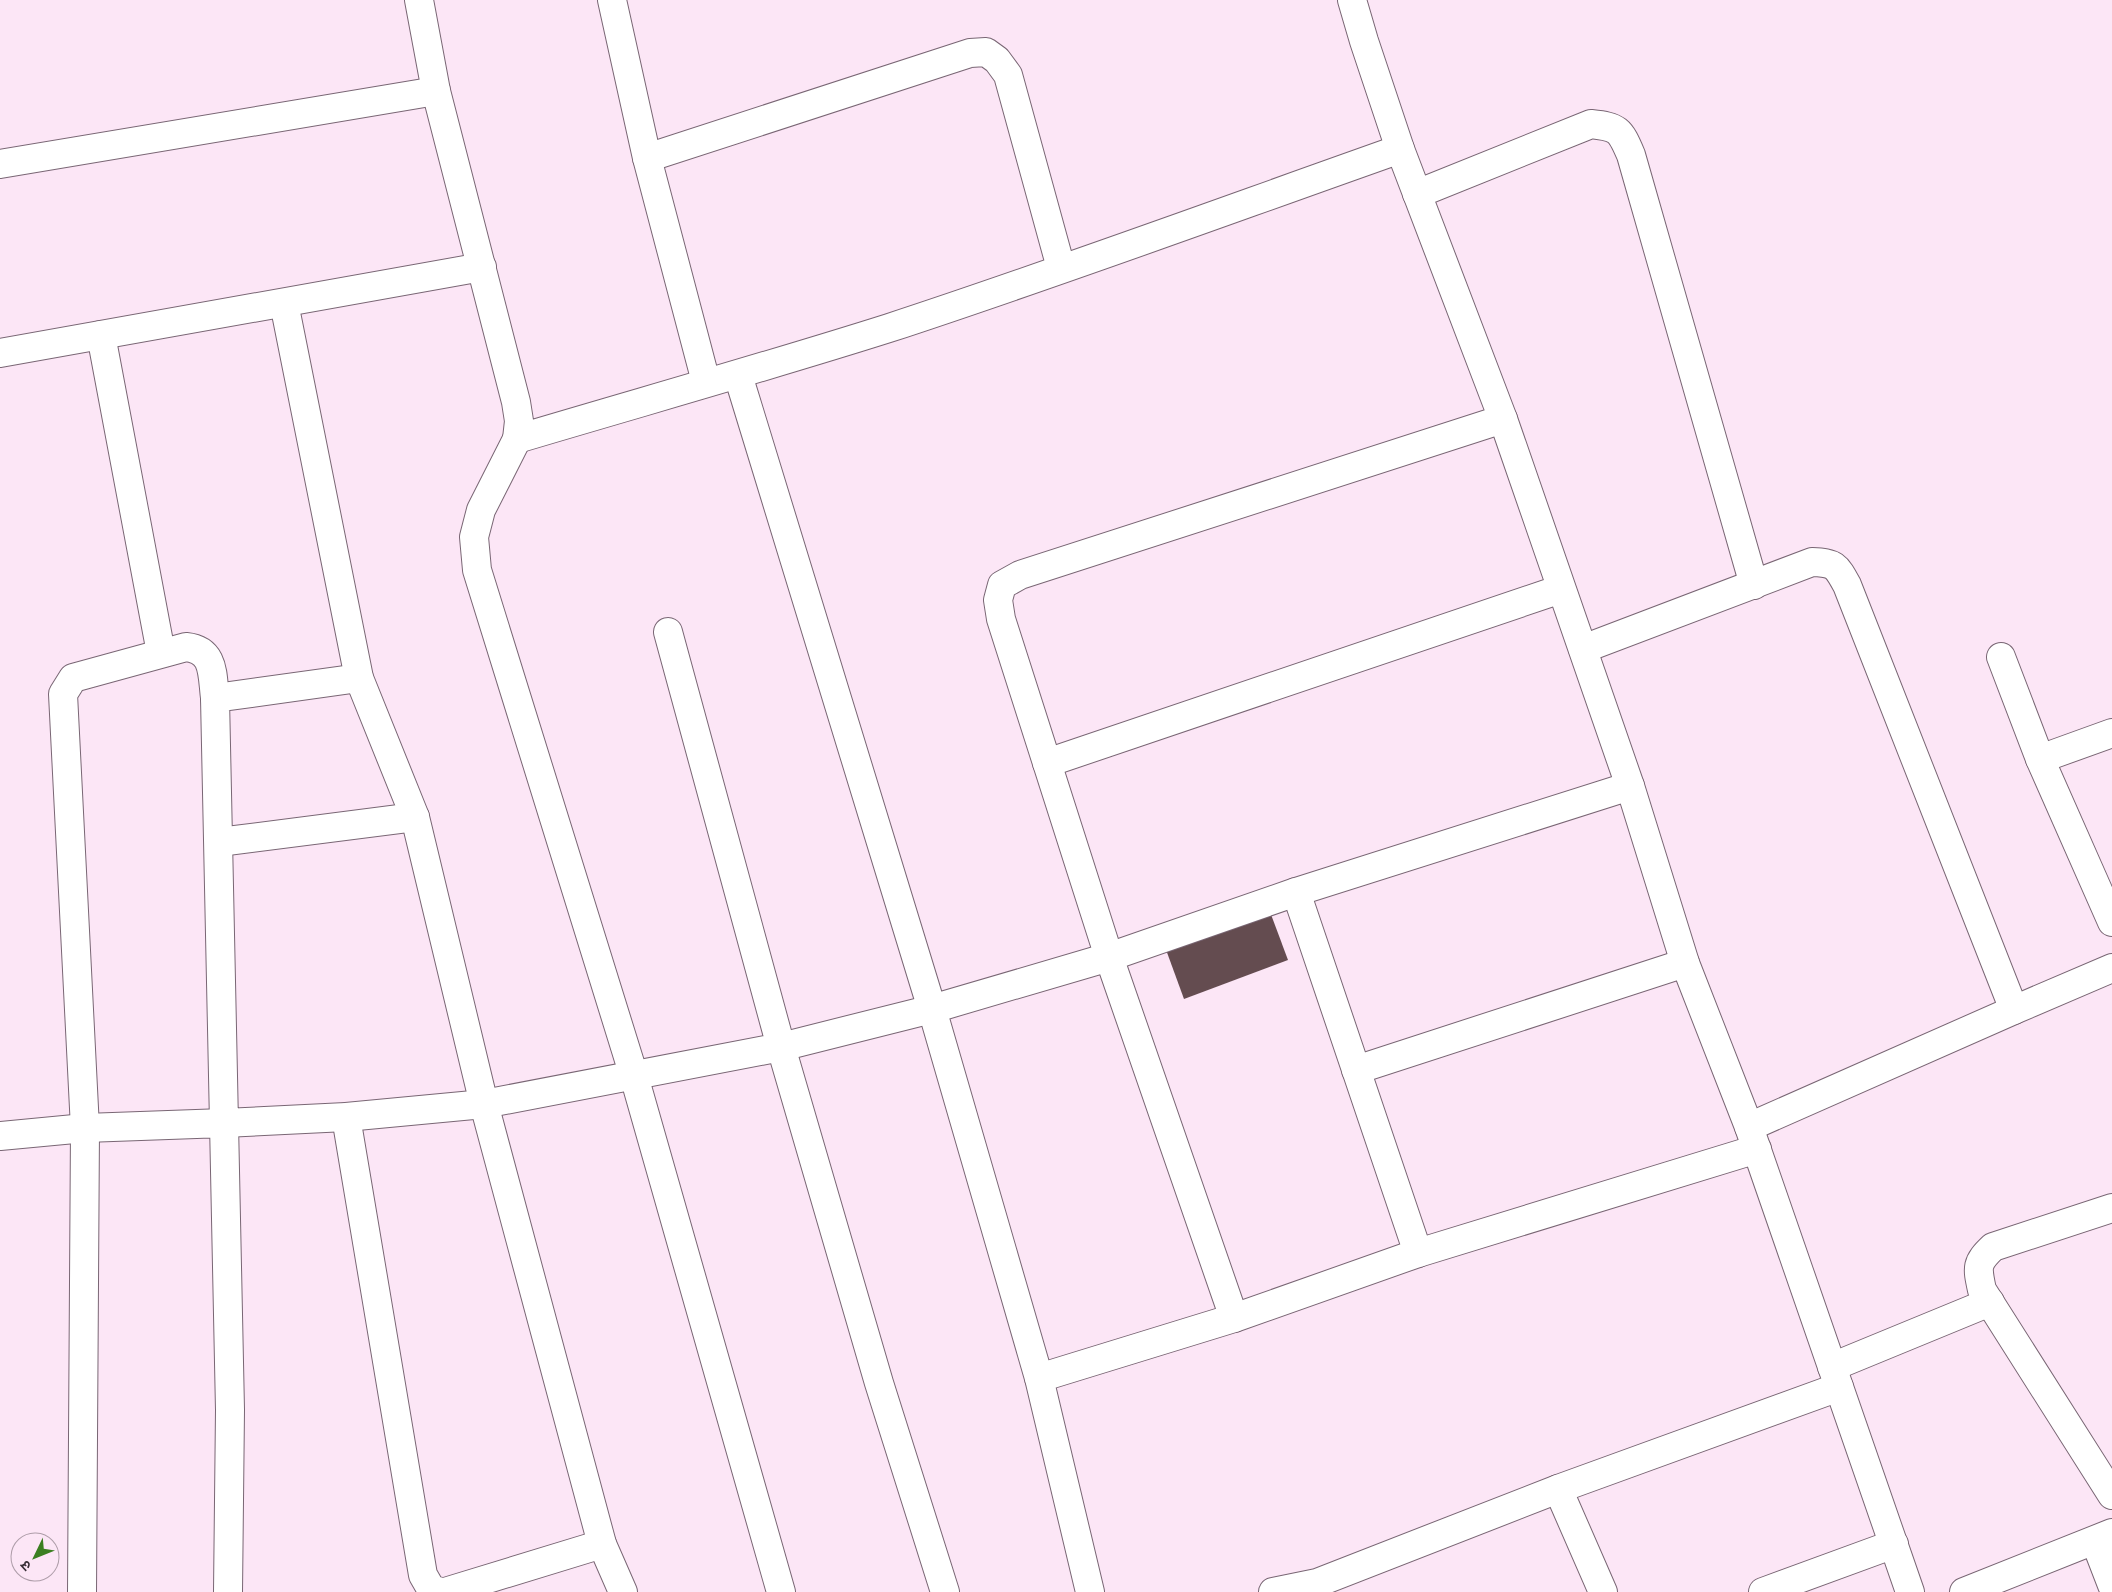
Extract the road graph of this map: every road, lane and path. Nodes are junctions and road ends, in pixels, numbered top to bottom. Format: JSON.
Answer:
{"nodes":[{"id":1,"x":419,"y":0,"type":"edge"},
{"id":2,"x":612,"y":0,"type":"edge"},
{"id":3,"x":1352,"y":0,"type":"edge"},
{"id":4,"x":436,"y":91,"type":"junction"},
{"id":5,"x":1400,"y":149,"type":"junction"},
{"id":6,"x":647,"y":158,"type":"junction"},
{"id":7,"x":0,"y":164,"type":"edge"},
{"id":8,"x":1417,"y":194,"type":"junction"},
{"id":9,"x":482,"y":267,"type":"junction"},
{"id":10,"x":1062,"y":268,"type":"junction"},
{"id":11,"x":284,"y":303,"type":"junction"},
{"id":12,"x":100,"y":335,"type":"junction"},
{"id":13,"x":0,"y":353,"type":"edge"},
{"id":14,"x":738,"y":375,"type":"junction"},
{"id":15,"x":706,"y":382,"type":"junction"},
{"id":16,"x":1503,"y":419,"type":"junction"},
{"id":17,"x":517,"y":439,"type":"junction"},
{"id":18,"x":1754,"y":585,"type":"junction"},
{"id":19,"x":1561,"y":589,"type":"junction"},
{"id":20,"x":668,"y":632,"type":"dead end"},
{"id":21,"x":1583,"y":649,"type":"junction"},
{"id":22,"x":160,"y":653,"type":"junction"},
{"id":23,"x":2001,"y":657,"type":"dead end"},
{"id":24,"x":358,"y":678,"type":"junction"},
{"id":25,"x":215,"y":698,"type":"junction"},
{"id":26,"x":2112,"y":733,"type":"edge"},
{"id":27,"x":2040,"y":759,"type":"junction"},
{"id":28,"x":1047,"y":763,"type":"junction"},
{"id":29,"x":1630,"y":786,"type":"junction"},
{"id":30,"x":415,"y":817,"type":"junction"},
{"id":31,"x":218,"y":842,"type":"junction"},
{"id":32,"x":1296,"y":892,"type":"junction"},
{"id":33,"x":2112,"y":922,"type":"edge"},
{"id":34,"x":1109,"y":957,"type":"junction"},
{"id":35,"x":1685,"y":963,"type":"junction"},
{"id":36,"x":2112,"y":968,"type":"edge"},
{"id":37,"x":932,"y":1009,"type":"junction"},
{"id":38,"x":2014,"y":1010,"type":"junction"},
{"id":39,"x":781,"y":1047,"type":"junction"},
{"id":40,"x":1356,"y":1070,"type":"junction"},
{"id":41,"x":634,"y":1076,"type":"junction"},
{"id":42,"x":484,"y":1104,"type":"junction"},
{"id":43,"x":346,"y":1117,"type":"junction"},
{"id":44,"x":224,"y":1123,"type":"junction"},
{"id":45,"x":84,"y":1128,"type":"junction"},
{"id":46,"x":0,"y":1136,"type":"edge"},
{"id":47,"x":1753,"y":1138,"type":"junction"},
{"id":48,"x":2112,"y":1208,"type":"edge"},
{"id":49,"x":1418,"y":1253,"type":"junction"},
{"id":50,"x":1990,"y":1302,"type":"junction"},
{"id":51,"x":1234,"y":1318,"type":"junction"},
{"id":52,"x":1836,"y":1377,"type":"junction"},
{"id":53,"x":1039,"y":1378,"type":"junction"},
{"id":54,"x":1558,"y":1489,"type":"junction"},
{"id":55,"x":2112,"y":1495,"type":"edge"},
{"id":56,"x":2104,"y":1537,"type":"edge"},
{"id":57,"x":602,"y":1544,"type":"junction"},
{"id":58,"x":1894,"y":1544,"type":"junction"},
{"id":59,"x":2112,"y":1585,"type":"edge"},
{"id":60,"x":1318,"y":1588,"type":"edge"},
{"id":61,"x":82,"y":1592,"type":"edge"},
{"id":62,"x":228,"y":1592,"type":"edge"},
{"id":63,"x":441,"y":1592,"type":"edge"},
{"id":64,"x":446,"y":1592,"type":"edge"},
{"id":65,"x":623,"y":1592,"type":"edge"},
{"id":66,"x":781,"y":1592,"type":"edge"},
{"id":67,"x":945,"y":1592,"type":"edge"},
{"id":68,"x":1090,"y":1592,"type":"edge"},
{"id":69,"x":1273,"y":1592,"type":"edge"},
{"id":70,"x":1603,"y":1592,"type":"edge"},
{"id":71,"x":1763,"y":1592,"type":"edge"},
{"id":72,"x":1910,"y":1592,"type":"edge"},
{"id":73,"x":1964,"y":1592,"type":"edge"}],
"edges":[{"from":1,"to":4,"type":"street"},
{"from":2,"to":6,"type":"street"},
{"from":3,"to":5,"type":"street"},
{"from":4,"to":7,"type":"street"},
{"from":4,"to":9,"type":"street"},
{"from":5,"to":8,"type":"street"},
{"from":5,"to":10,"type":"street"},
{"from":6,"to":10,"type":"street"},
{"from":6,"to":15,"type":"street"},
{"from":8,"to":16,"type":"street"},
{"from":8,"to":18,"type":"street"},
{"from":9,"to":11,"type":"street"},
{"from":9,"to":17,"type":"street"},
{"from":10,"to":14,"type":"street"},
{"from":11,"to":12,"type":"street"},
{"from":11,"to":24,"type":"street"},
{"from":12,"to":13,"type":"street"},
{"from":12,"to":22,"type":"street"},
{"from":14,"to":15,"type":"street"},
{"from":14,"to":37,"type":"street"},
{"from":15,"to":17,"type":"street"},
{"from":16,"to":19,"type":"street"},
{"from":16,"to":28,"type":"street"},
{"from":17,"to":41,"type":"street"},
{"from":18,"to":21,"type":"street"},
{"from":18,"to":38,"type":"street"},
{"from":19,"to":21,"type":"street"},
{"from":19,"to":28,"type":"street"},
{"from":20,"to":39,"type":"street"},
{"from":21,"to":29,"type":"street"},
{"from":22,"to":25,"type":"street"},
{"from":22,"to":45,"type":"street"},
{"from":23,"to":27,"type":"street"},
{"from":24,"to":25,"type":"street"},
{"from":24,"to":30,"type":"street"},
{"from":25,"to":31,"type":"street"},
{"from":26,"to":27,"type":"street"},
{"from":27,"to":33,"type":"street"},
{"from":28,"to":34,"type":"street"},
{"from":29,"to":32,"type":"street"},
{"from":29,"to":35,"type":"street"},
{"from":30,"to":31,"type":"street"},
{"from":30,"to":42,"type":"street"},
{"from":31,"to":44,"type":"street"},
{"from":32,"to":34,"type":"street"},
{"from":32,"to":40,"type":"street"},
{"from":34,"to":37,"type":"street"},
{"from":34,"to":51,"type":"street"},
{"from":35,"to":40,"type":"street"},
{"from":35,"to":47,"type":"street"},
{"from":36,"to":38,"type":"street"},
{"from":37,"to":39,"type":"street"},
{"from":37,"to":53,"type":"street"},
{"from":38,"to":47,"type":"street"},
{"from":39,"to":41,"type":"street"},
{"from":39,"to":67,"type":"street"},
{"from":40,"to":49,"type":"street"},
{"from":41,"to":42,"type":"street"},
{"from":41,"to":66,"type":"street"},
{"from":42,"to":43,"type":"street"},
{"from":42,"to":57,"type":"street"},
{"from":43,"to":44,"type":"street"},
{"from":43,"to":63,"type":"street"},
{"from":44,"to":45,"type":"street"},
{"from":44,"to":62,"type":"street"},
{"from":45,"to":46,"type":"street"},
{"from":45,"to":61,"type":"street"},
{"from":47,"to":49,"type":"street"},
{"from":47,"to":52,"type":"street"},
{"from":48,"to":50,"type":"street"},
{"from":49,"to":51,"type":"street"},
{"from":50,"to":52,"type":"street"},
{"from":50,"to":55,"type":"street"},
{"from":51,"to":53,"type":"street"},
{"from":52,"to":54,"type":"street"},
{"from":52,"to":58,"type":"street"},
{"from":53,"to":68,"type":"street"},
{"from":54,"to":60,"type":"street"},
{"from":54,"to":70,"type":"street"},
{"from":56,"to":59,"type":"street"},
{"from":56,"to":73,"type":"street"},
{"from":57,"to":64,"type":"street"},
{"from":57,"to":65,"type":"street"},
{"from":58,"to":71,"type":"street"},
{"from":58,"to":72,"type":"street"},
{"from":60,"to":69,"type":"street"}]}
